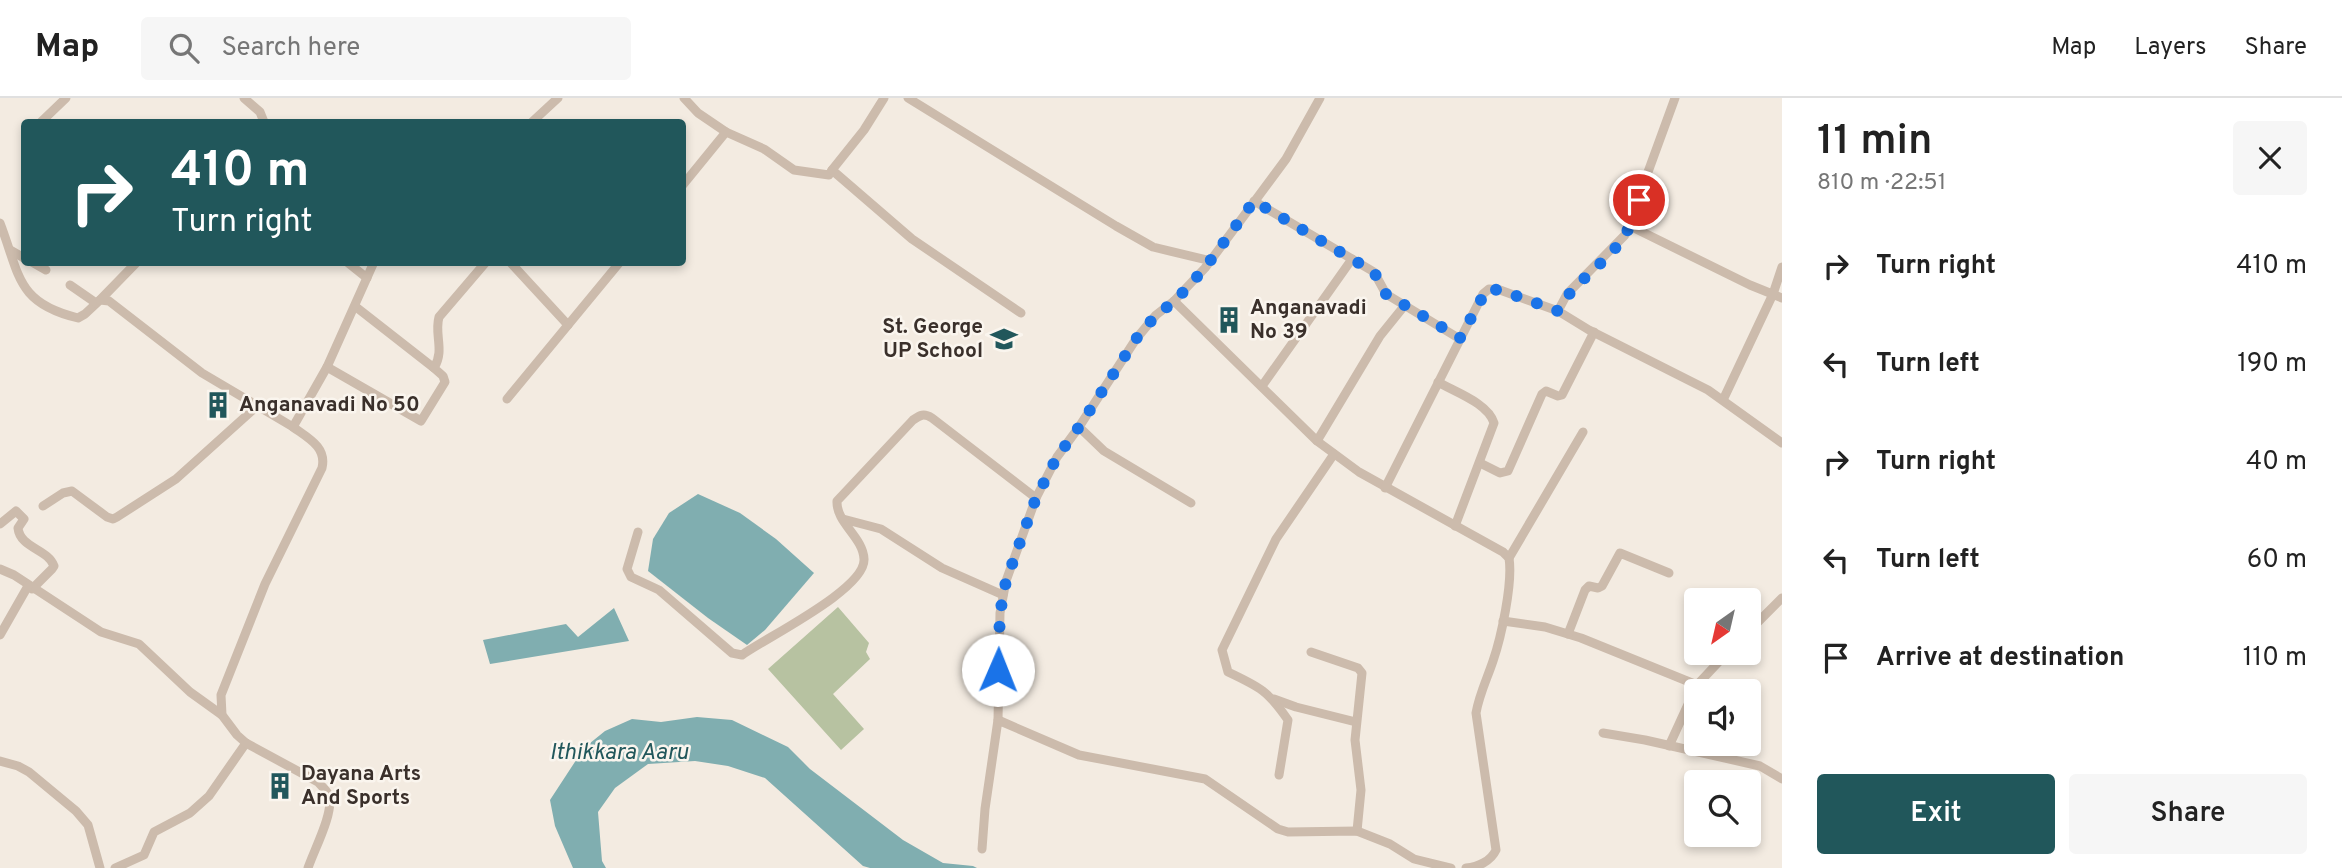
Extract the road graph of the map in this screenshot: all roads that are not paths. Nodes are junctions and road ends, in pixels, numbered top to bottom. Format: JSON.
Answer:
{"nodes":[{"id":1,"x":66,"y":98,"type":"edge"},
{"id":2,"x":244,"y":98,"type":"edge"},
{"id":3,"x":558,"y":98,"type":"edge"},
{"id":4,"x":684,"y":98,"type":"edge"},
{"id":5,"x":884,"y":98,"type":"edge"},
{"id":6,"x":908,"y":98,"type":"edge"},
{"id":7,"x":1320,"y":98,"type":"edge"},
{"id":8,"x":1675,"y":98,"type":"edge"},
{"id":9,"x":44,"y":119,"type":"edge"},
{"id":10,"x":263,"y":119,"type":"edge"},
{"id":11,"x":539,"y":119,"type":"edge"},
{"id":12,"x":726,"y":132,"type":"junction"},
{"id":13,"x":832,"y":170,"type":"junction"},
{"id":14,"x":686,"y":181,"type":"edge"},
{"id":15,"x":1254,"y":201,"type":"junction"},
{"id":16,"x":0,"y":223,"type":"edge"},
{"id":17,"x":1630,"y":226,"type":"junction"},
{"id":18,"x":10,"y":250,"type":"junction"},
{"id":19,"x":21,"y":256,"type":"edge"},
{"id":20,"x":1352,"y":259,"type":"junction"},
{"id":21,"x":1211,"y":261,"type":"junction"},
{"id":22,"x":39,"y":266,"type":"edge"},
{"id":23,"x":133,"y":266,"type":"edge"},
{"id":24,"x":352,"y":266,"type":"edge"},
{"id":25,"x":372,"y":266,"type":"edge"},
{"id":26,"x":483,"y":266,"type":"edge"},
{"id":27,"x":514,"y":266,"type":"edge"},
{"id":28,"x":617,"y":266,"type":"edge"},
{"id":29,"x":1782,"y":267,"type":"edge"},
{"id":30,"x":46,"y":270,"type":"dead end"},
{"id":31,"x":367,"y":278,"type":"junction"},
{"id":32,"x":71,"y":285,"type":"dead end"},
{"id":33,"x":1778,"y":296,"type":"edge"},
{"id":34,"x":98,"y":302,"type":"junction"},
{"id":35,"x":1174,"y":302,"type":"junction"},
{"id":36,"x":1405,"y":305,"type":"junction"},
{"id":37,"x":356,"y":307,"type":"junction"},
{"id":38,"x":1558,"y":311,"type":"junction"},
{"id":39,"x":1021,"y":313,"type":"dead end"},
{"id":40,"x":568,"y":325,"type":"junction"},
{"id":41,"x":1594,"y":332,"type":"junction"},
{"id":42,"x":1460,"y":338,"type":"junction"},
{"id":43,"x":327,"y":367,"type":"junction"},
{"id":44,"x":434,"y":368,"type":"junction"},
{"id":45,"x":1438,"y":383,"type":"junction"},
{"id":46,"x":1262,"y":386,"type":"junction"},
{"id":47,"x":507,"y":399,"type":"dead end"},
{"id":48,"x":1723,"y":400,"type":"junction"},
{"id":49,"x":256,"y":407,"type":"junction"},
{"id":50,"x":293,"y":427,"type":"junction"},
{"id":51,"x":1079,"y":427,"type":"junction"},
{"id":52,"x":1583,"y":432,"type":"dead end"},
{"id":53,"x":1317,"y":440,"type":"junction"},
{"id":54,"x":1782,"y":443,"type":"edge"},
{"id":55,"x":1334,"y":454,"type":"junction"},
{"id":56,"x":1480,"y":463,"type":"junction"},
{"id":57,"x":1385,"y":488,"type":"junction"},
{"id":58,"x":1036,"y":498,"type":"junction"},
{"id":59,"x":1191,"y":503,"type":"dead end"},
{"id":60,"x":43,"y":506,"type":"dead end"},
{"id":61,"x":843,"y":519,"type":"junction"},
{"id":62,"x":0,"y":524,"type":"edge"},
{"id":63,"x":1455,"y":526,"type":"junction"},
{"id":64,"x":638,"y":532,"type":"dead end"},
{"id":65,"x":1509,"y":558,"type":"junction"},
{"id":66,"x":0,"y":569,"type":"edge"},
{"id":67,"x":1668,"y":573,"type":"dead end"},
{"id":68,"x":30,"y":588,"type":"junction"},
{"id":69,"x":1003,"y":595,"type":"junction"},
{"id":70,"x":1782,"y":598,"type":"edge"},
{"id":71,"x":1761,"y":619,"type":"edge"},
{"id":72,"x":1503,"y":621,"type":"junction"},
{"id":73,"x":1567,"y":634,"type":"junction"},
{"id":74,"x":0,"y":635,"type":"edge"},
{"id":75,"x":1311,"y":652,"type":"dead end"},
{"id":76,"x":1715,"y":665,"type":"edge"},
{"id":77,"x":1684,"y":679,"type":"edge"},
{"id":78,"x":1702,"y":679,"type":"edge"},
{"id":79,"x":1273,"y":698,"type":"junction"},
{"id":80,"x":1684,"y":712,"type":"edge"},
{"id":81,"x":222,"y":715,"type":"junction"},
{"id":82,"x":998,"y":720,"type":"junction"},
{"id":83,"x":1356,"y":722,"type":"junction"},
{"id":84,"x":1603,"y":733,"type":"dead end"},
{"id":85,"x":246,"y":743,"type":"junction"},
{"id":86,"x":1669,"y":746,"type":"junction"},
{"id":87,"x":0,"y":761,"type":"edge"},
{"id":88,"x":1279,"y":775,"type":"dead end"},
{"id":89,"x":1782,"y":779,"type":"edge"},
{"id":90,"x":1357,"y":831,"type":"junction"},
{"id":91,"x":982,"y":849,"type":"dead end"},
{"id":92,"x":100,"y":868,"type":"edge"},
{"id":93,"x":115,"y":868,"type":"edge"},
{"id":94,"x":308,"y":868,"type":"edge"},
{"id":95,"x":1451,"y":868,"type":"edge"},
{"id":96,"x":1466,"y":868,"type":"edge"}],
"edges":[{"from":1,"to":9,"type":"street"},
{"from":2,"to":10,"type":"street"},
{"from":3,"to":11,"type":"street"},
{"from":4,"to":12,"type":"street"},
{"from":5,"to":13,"type":"street"},
{"from":6,"to":21,"type":"street"},
{"from":7,"to":15,"type":"street"},
{"from":8,"to":17,"type":"street"},
{"from":12,"to":13,"type":"street"},
{"from":12,"to":14,"type":"street"},
{"from":13,"to":39,"type":"street"},
{"from":15,"to":20,"type":"street"},
{"from":15,"to":21,"type":"street"},
{"from":16,"to":18,"type":"street"},
{"from":17,"to":33,"type":"street"},
{"from":17,"to":38,"type":"street"},
{"from":18,"to":19,"type":"street"},
{"from":18,"to":34,"type":"street"},
{"from":20,"to":36,"type":"street"},
{"from":20,"to":46,"type":"street"},
{"from":21,"to":35,"type":"street"},
{"from":22,"to":30,"type":"street"},
{"from":23,"to":34,"type":"street"},
{"from":24,"to":31,"type":"street"},
{"from":25,"to":31,"type":"street"},
{"from":26,"to":44,"type":"street"},
{"from":27,"to":40,"type":"street"},
{"from":28,"to":40,"type":"street"},
{"from":29,"to":33,"type":"street"},
{"from":31,"to":37,"type":"street"},
{"from":32,"to":34,"type":"street"},
{"from":33,"to":48,"type":"street"},
{"from":34,"to":49,"type":"street"},
{"from":35,"to":46,"type":"street"},
{"from":35,"to":51,"type":"street"},
{"from":36,"to":42,"type":"street"},
{"from":36,"to":53,"type":"street"},
{"from":37,"to":43,"type":"street"},
{"from":37,"to":44,"type":"street"},
{"from":38,"to":41,"type":"street"},
{"from":38,"to":42,"type":"street"},
{"from":40,"to":47,"type":"street"},
{"from":41,"to":48,"type":"street"},
{"from":41,"to":56,"type":"street"},
{"from":42,"to":45,"type":"street"},
{"from":43,"to":44,"type":"street"},
{"from":43,"to":50,"type":"street"},
{"from":45,"to":56,"type":"street"},
{"from":45,"to":57,"type":"street"},
{"from":46,"to":53,"type":"street"},
{"from":48,"to":54,"type":"street"},
{"from":49,"to":50,"type":"street"},
{"from":49,"to":60,"type":"street"},
{"from":50,"to":81,"type":"street"},
{"from":51,"to":58,"type":"street"},
{"from":51,"to":59,"type":"street"},
{"from":52,"to":65,"type":"street"},
{"from":53,"to":55,"type":"street"},
{"from":55,"to":57,"type":"street"},
{"from":55,"to":79,"type":"street"},
{"from":56,"to":63,"type":"street"},
{"from":57,"to":63,"type":"street"},
{"from":58,"to":61,"type":"street"},
{"from":58,"to":69,"type":"street"},
{"from":61,"to":64,"type":"street"},
{"from":61,"to":69,"type":"street"},
{"from":62,"to":68,"type":"street"},
{"from":63,"to":65,"type":"street"},
{"from":65,"to":72,"type":"street"},
{"from":66,"to":68,"type":"street"},
{"from":67,"to":73,"type":"street"},
{"from":68,"to":74,"type":"street"},
{"from":68,"to":81,"type":"street"},
{"from":69,"to":82,"type":"street"},
{"from":70,"to":71,"type":"street"},
{"from":72,"to":73,"type":"street"},
{"from":72,"to":96,"type":"street"},
{"from":73,"to":77,"type":"street"},
{"from":75,"to":83,"type":"street"},
{"from":76,"to":78,"type":"street"},
{"from":79,"to":83,"type":"street"},
{"from":79,"to":88,"type":"street"},
{"from":80,"to":86,"type":"street"},
{"from":81,"to":85,"type":"street"},
{"from":82,"to":90,"type":"street"},
{"from":82,"to":91,"type":"street"},
{"from":83,"to":90,"type":"street"},
{"from":84,"to":86,"type":"street"},
{"from":85,"to":93,"type":"street"},
{"from":85,"to":94,"type":"street"},
{"from":86,"to":89,"type":"street"},
{"from":87,"to":92,"type":"street"},
{"from":90,"to":95,"type":"street"}]}
